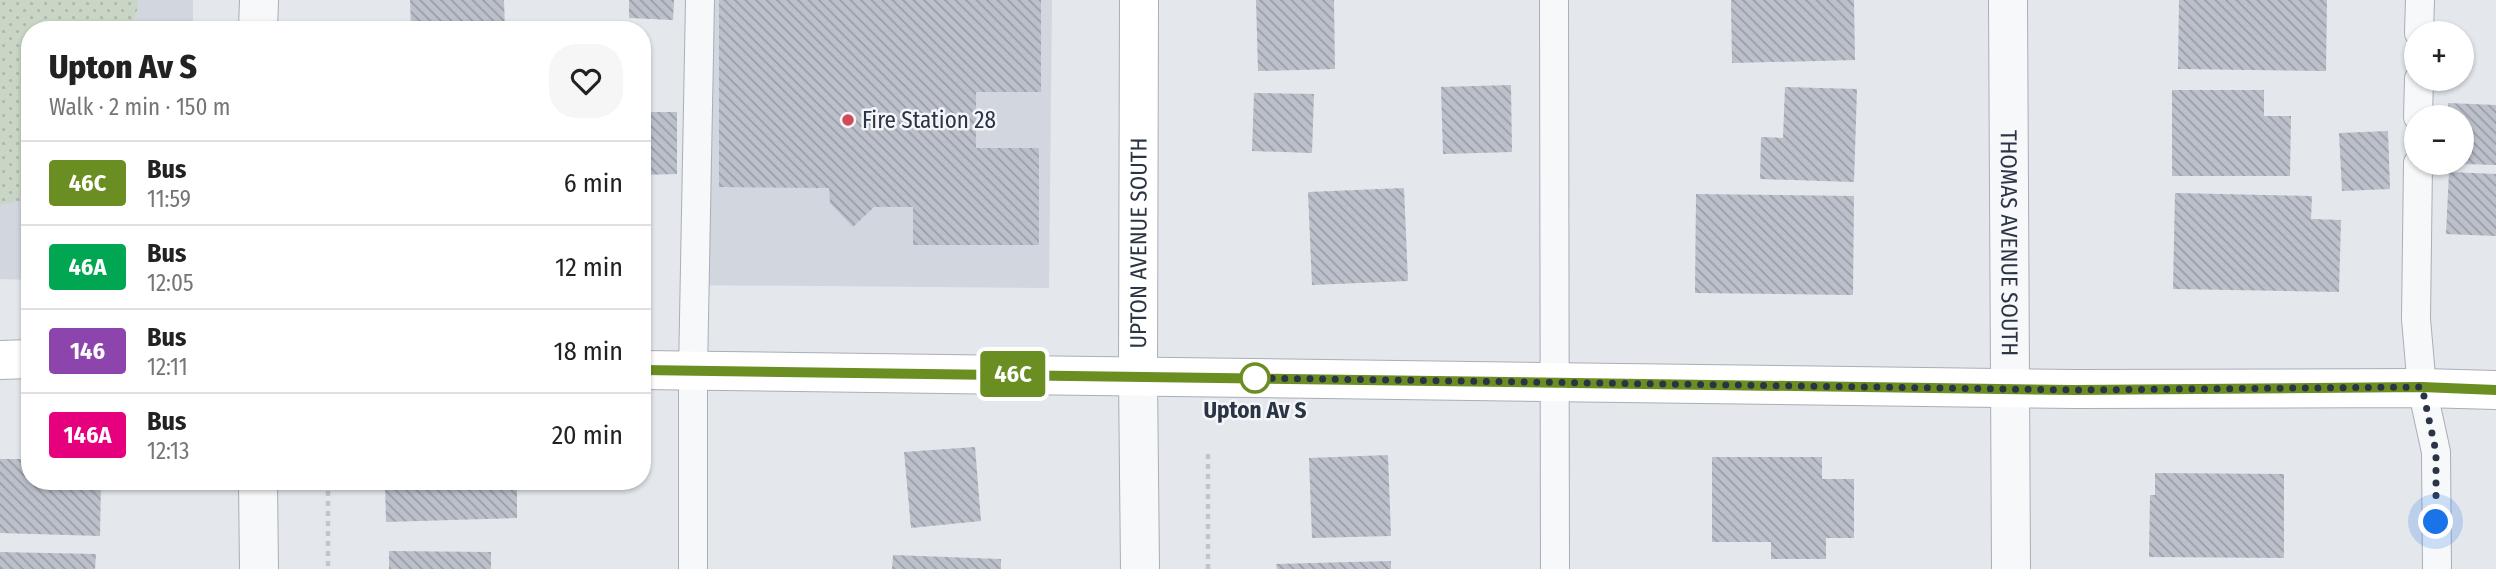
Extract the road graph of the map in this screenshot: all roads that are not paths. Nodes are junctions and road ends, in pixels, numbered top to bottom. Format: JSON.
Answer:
{"nodes":[{"id":1,"x":258,"y":0,"type":"edge"},
{"id":2,"x":700,"y":0,"type":"edge"},
{"id":3,"x":1139,"y":0,"type":"edge"},
{"id":4,"x":1554,"y":0,"type":"edge"},
{"id":5,"x":2008,"y":0,"type":"edge"},
{"id":6,"x":2420,"y":0,"type":"edge"},
{"id":7,"x":258,"y":21,"type":"edge"},
{"id":8,"x":2419,"y":21,"type":"edge"},
{"id":9,"x":2418,"y":175,"type":"edge"},
{"id":10,"x":21,"y":359,"type":"edge"},
{"id":11,"x":0,"y":360,"type":"edge"},
{"id":12,"x":651,"y":370,"type":"edge"},
{"id":13,"x":692,"y":372,"type":"junction"},
{"id":14,"x":1138,"y":376,"type":"junction"},
{"id":15,"x":1553,"y":382,"type":"junction"},
{"id":16,"x":2010,"y":387,"type":"junction"},
{"id":17,"x":2422,"y":387,"type":"junction"},
{"id":18,"x":2496,"y":390,"type":"edge"},
{"id":19,"x":258,"y":490,"type":"edge"},
{"id":20,"x":259,"y":569,"type":"edge"},
{"id":21,"x":693,"y":569,"type":"edge"},
{"id":22,"x":1140,"y":569,"type":"edge"},
{"id":23,"x":1555,"y":569,"type":"edge"},
{"id":24,"x":2011,"y":569,"type":"edge"},
{"id":25,"x":2437,"y":569,"type":"edge"}],
"edges":[{"from":1,"to":7,"type":"street"},
{"from":2,"to":13,"type":"lane"},
{"from":3,"to":14,"type":"main road","name":"UPTON AVENUE SOUTH"},
{"from":4,"to":15,"type":"lane"},
{"from":5,"to":16,"type":"street","name":"THOMAS AVENUE SOUTH"},
{"from":6,"to":8,"type":"lane"},
{"from":9,"to":17,"type":"lane"},
{"from":10,"to":11,"type":"main road"},
{"from":12,"to":13,"type":"main road"},
{"from":13,"to":14,"type":"main road"},
{"from":13,"to":21,"type":"lane"},
{"from":14,"to":15,"type":"main road"},
{"from":14,"to":22,"type":"street","name":"UPTON AVENUE SOUTH"},
{"from":15,"to":16,"type":"main road"},
{"from":15,"to":23,"type":"lane"},
{"from":16,"to":17,"type":"main road"},
{"from":16,"to":24,"type":"street","name":"THOMAS AVENUE SOUTH"},
{"from":17,"to":18,"type":"main road"},
{"from":17,"to":25,"type":"lane"},
{"from":19,"to":20,"type":"street"}]}
